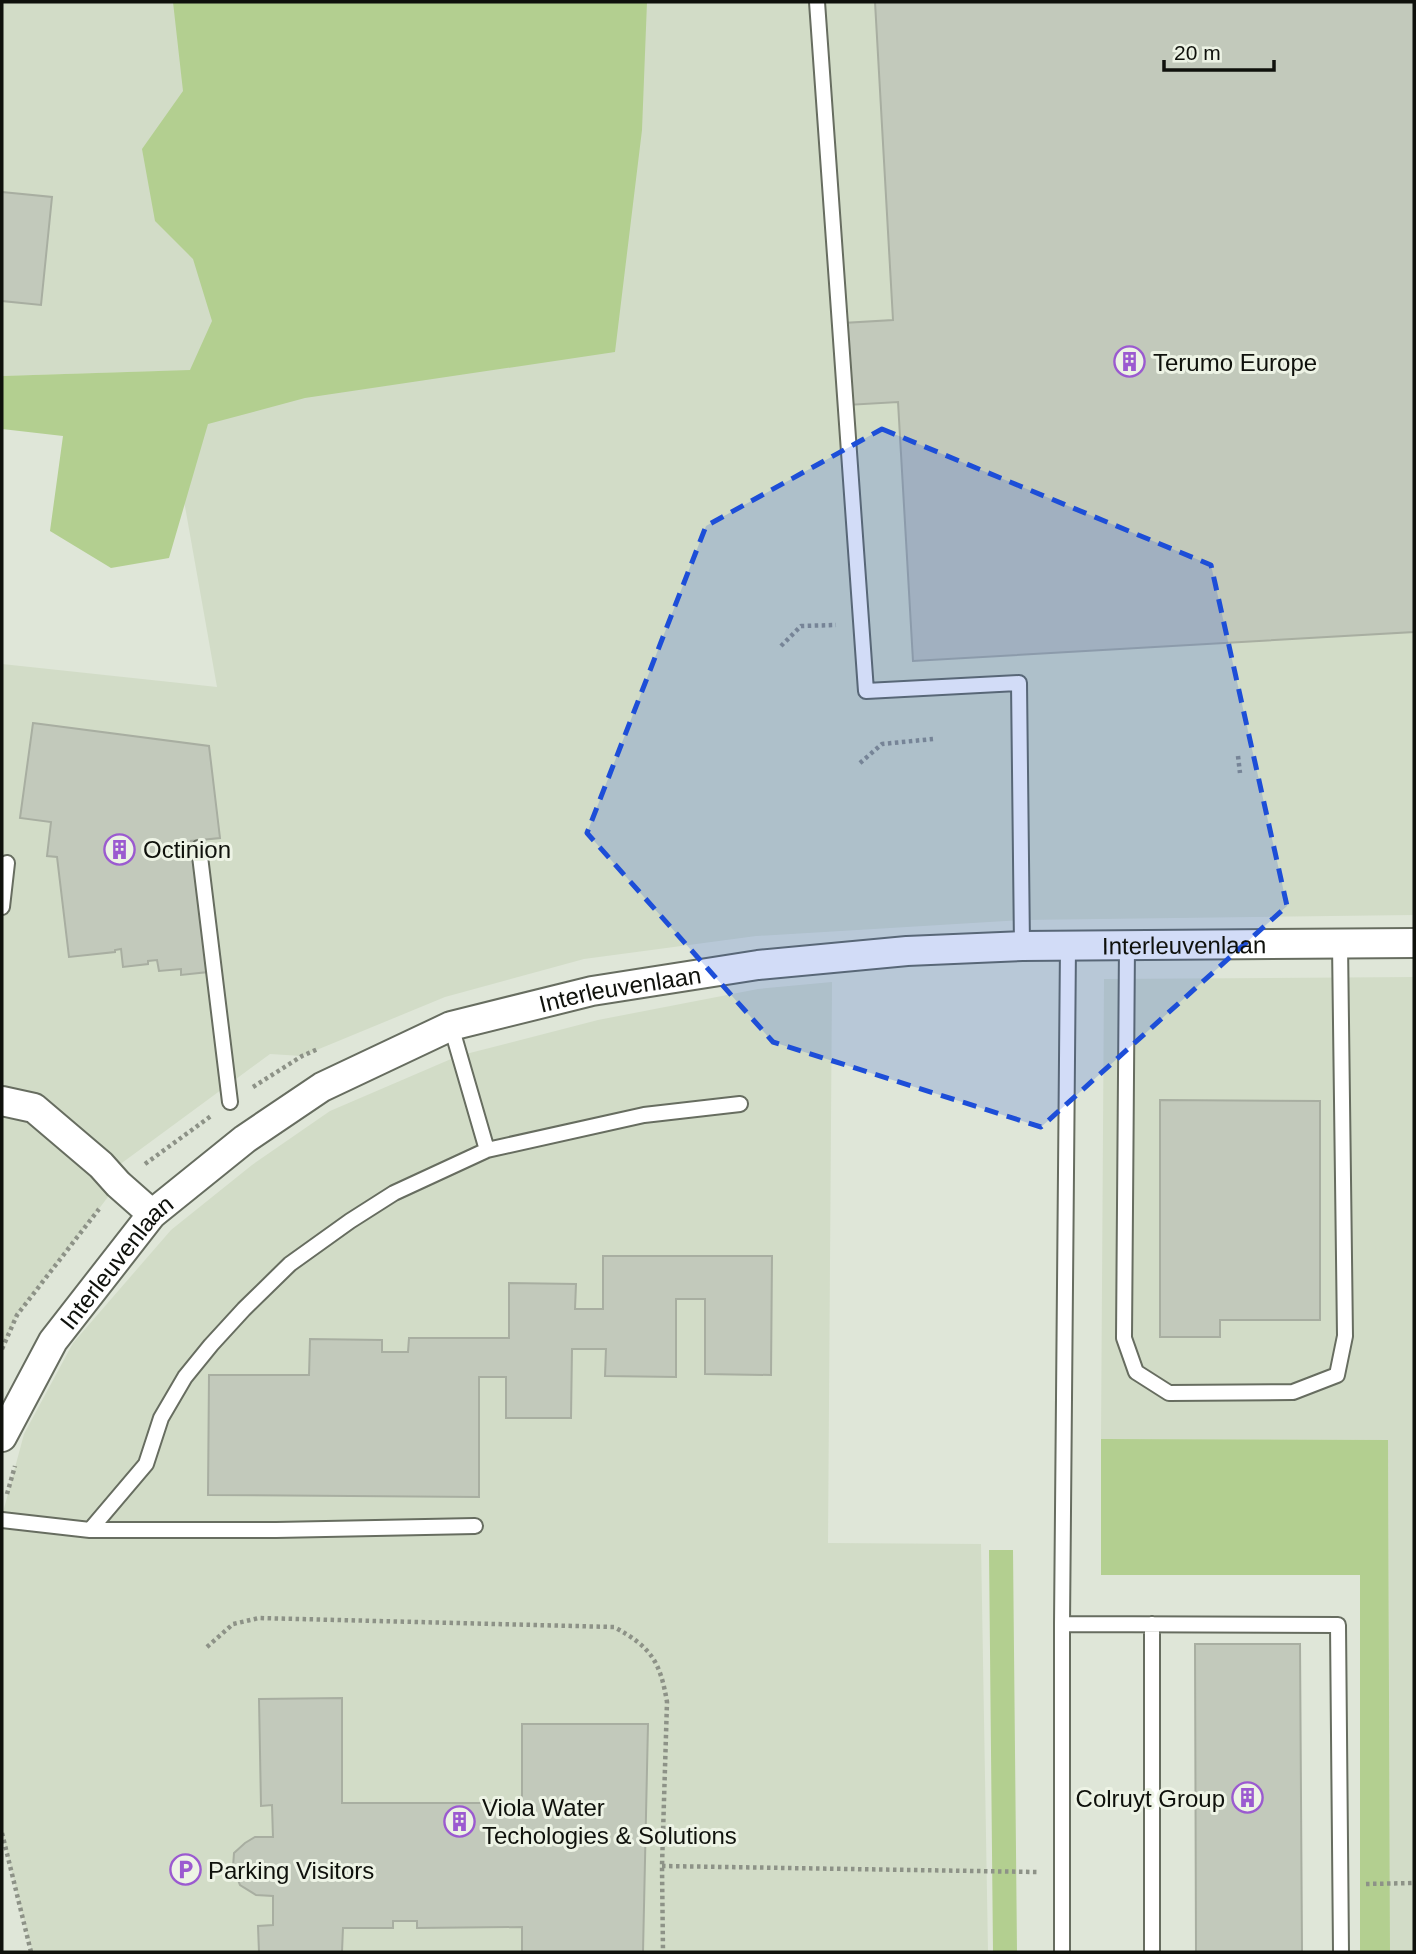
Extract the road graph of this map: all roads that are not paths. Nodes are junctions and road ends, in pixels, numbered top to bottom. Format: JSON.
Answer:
{"nodes":[{"id":1,"x":817,"y":2,"type":"edge"},
{"id":2,"x":198,"y":848,"type":"dead end"},
{"id":3,"x":7,"y":863,"type":"dead end"},
{"id":4,"x":2,"y":907,"type":"edge"},
{"id":5,"x":1414,"y":943,"type":"edge"},
{"id":6,"x":1340,"y":944,"type":"junction"},
{"id":7,"x":1127,"y":945,"type":"junction"},
{"id":8,"x":1022,"y":946,"type":"junction"},
{"id":9,"x":1068,"y":946,"type":"junction"},
{"id":10,"x":451,"y":1026,"type":"junction"},
{"id":11,"x":2,"y":1101,"type":"edge"},
{"id":12,"x":230,"y":1102,"type":"dead end"},
{"id":13,"x":740,"y":1104,"type":"dead end"},
{"id":14,"x":487,"y":1150,"type":"junction"},
{"id":15,"x":152,"y":1214,"type":"junction"},
{"id":16,"x":2,"y":1437,"type":"edge"},
{"id":17,"x":2,"y":1520,"type":"edge"},
{"id":18,"x":475,"y":1526,"type":"dead end"},
{"id":19,"x":90,"y":1530,"type":"junction"},
{"id":20,"x":1062,"y":1624,"type":"junction"},
{"id":21,"x":1152,"y":1624,"type":"junction"},
{"id":22,"x":1062,"y":1952,"type":"edge"},
{"id":23,"x":1152,"y":1952,"type":"edge"},
{"id":24,"x":1341,"y":1952,"type":"edge"}],
"edges":[{"from":1,"to":8,"type":"lane"},
{"from":2,"to":12,"type":"lane"},
{"from":3,"to":4,"type":"lane"},
{"from":5,"to":6,"type":"street","name":"Interleuvenlaan"},
{"from":6,"to":7,"type":"street","name":"Interleuvenlaan"},
{"from":6,"to":7,"type":"lane"},
{"from":7,"to":9,"type":"street","name":"Interleuvenlaan"},
{"from":8,"to":9,"type":"street","name":"Interleuvenlaan"},
{"from":8,"to":10,"type":"street","name":"Interleuvenlaan"},
{"from":9,"to":20,"type":"lane"},
{"from":10,"to":14,"type":"lane"},
{"from":10,"to":15,"type":"street","name":"Interleuvenlaan"},
{"from":11,"to":15,"type":"street"},
{"from":13,"to":14,"type":"lane"},
{"from":14,"to":19,"type":"lane"},
{"from":15,"to":16,"type":"street","name":"Interleuvenlaan"},
{"from":17,"to":19,"type":"lane"},
{"from":18,"to":19,"type":"lane"},
{"from":20,"to":21,"type":"lane"},
{"from":20,"to":22,"type":"lane"},
{"from":21,"to":23,"type":"lane"},
{"from":21,"to":24,"type":"lane"}]}
